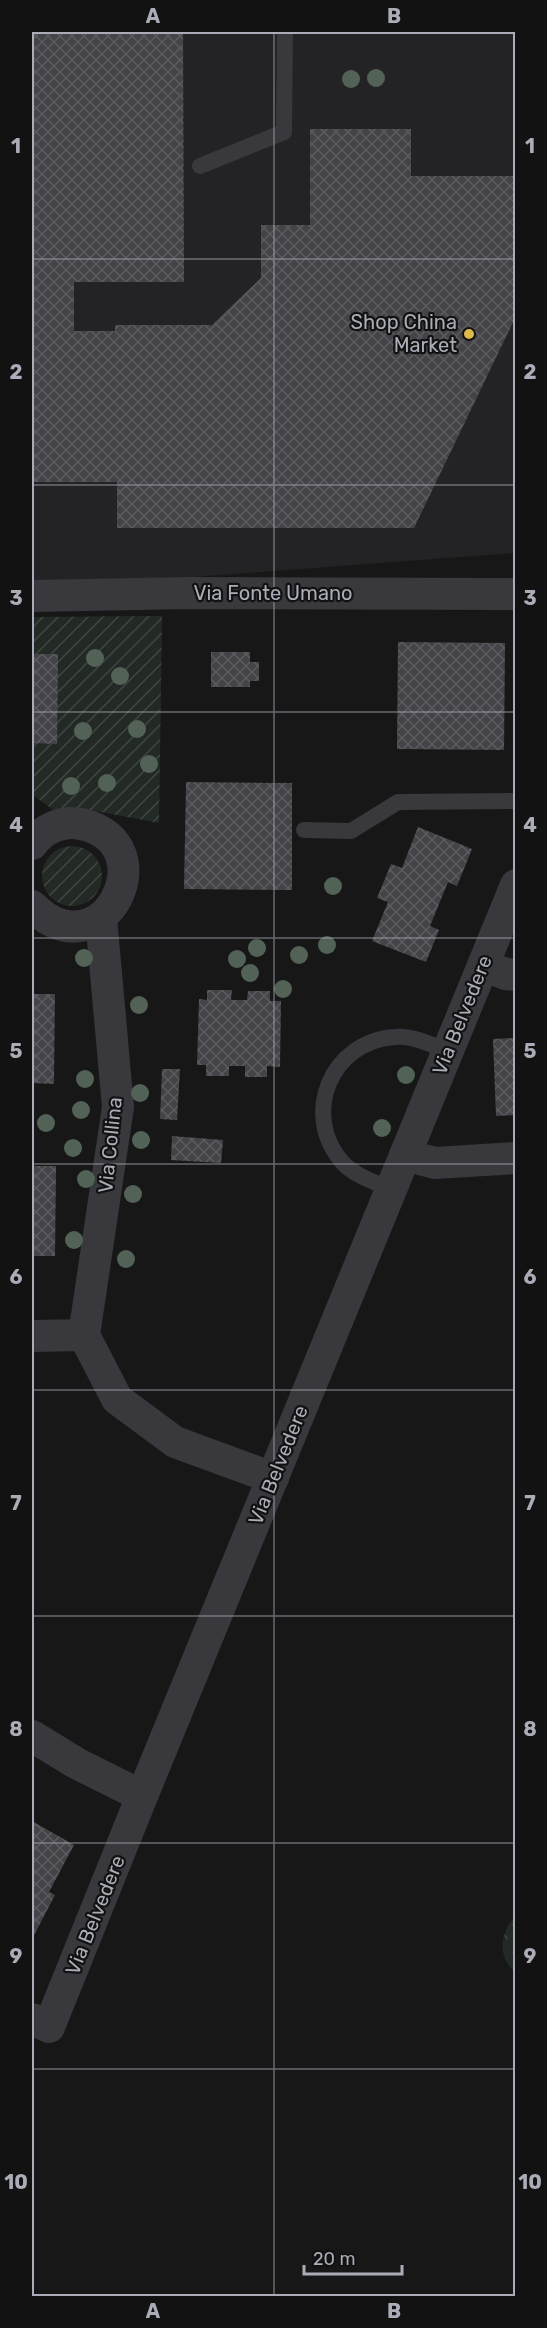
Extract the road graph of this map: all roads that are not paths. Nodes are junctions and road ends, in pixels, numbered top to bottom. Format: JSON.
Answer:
{"nodes":[{"id":1,"x":285,"y":32,"type":"edge"},
{"id":2,"x":200,"y":166,"type":"dead end"},
{"id":3,"x":516,"y":594,"type":"edge"},
{"id":4,"x":32,"y":596,"type":"edge"},
{"id":5,"x":516,"y":801,"type":"edge"},
{"id":6,"x":304,"y":830,"type":"dead end"},
{"id":7,"x":32,"y":844,"type":"edge"},
{"id":8,"x":516,"y":885,"type":"edge"},
{"id":9,"x":32,"y":906,"type":"edge"},
{"id":10,"x":101,"y":918,"type":"junction"},
{"id":11,"x":483,"y":965,"type":"junction"},
{"id":12,"x":516,"y":975,"type":"edge"},
{"id":13,"x":448,"y":1051,"type":"junction"},
{"id":14,"x":405,"y":1155,"type":"junction"},
{"id":15,"x":516,"y":1158,"type":"edge"},
{"id":16,"x":392,"y":1189,"type":"junction"},
{"id":17,"x":84,"y":1335,"type":"junction"},
{"id":18,"x":32,"y":1336,"type":"edge"},
{"id":19,"x":273,"y":1478,"type":"junction"},
{"id":20,"x":32,"y":1736,"type":"edge"},
{"id":21,"x":142,"y":1796,"type":"junction"},
{"id":22,"x":32,"y":2019,"type":"edge"}],
"edges":[{"from":1,"to":2,"type":"lane"},
{"from":3,"to":4,"type":"street","name":"Via Fonte Umano"},
{"from":5,"to":6,"type":"lane"},
{"from":7,"to":10,"type":"street"},
{"from":8,"to":11,"type":"street","name":"Via Belvedere"},
{"from":9,"to":10,"type":"street"},
{"from":10,"to":17,"type":"street","name":"Via Collina"},
{"from":11,"to":12,"type":"street"},
{"from":11,"to":13,"type":"street","name":"Via Belvedere"},
{"from":13,"to":14,"type":"street","name":"Via Belvedere"},
{"from":13,"to":16,"type":"lane"},
{"from":14,"to":15,"type":"street"},
{"from":14,"to":16,"type":"street","name":"Via Belvedere"},
{"from":16,"to":19,"type":"street","name":"Via Belvedere"},
{"from":17,"to":18,"type":"street"},
{"from":17,"to":19,"type":"street"},
{"from":19,"to":21,"type":"street","name":"Via Belvedere"},
{"from":20,"to":21,"type":"street"},
{"from":21,"to":22,"type":"street","name":"Via Belvedere"}]}
